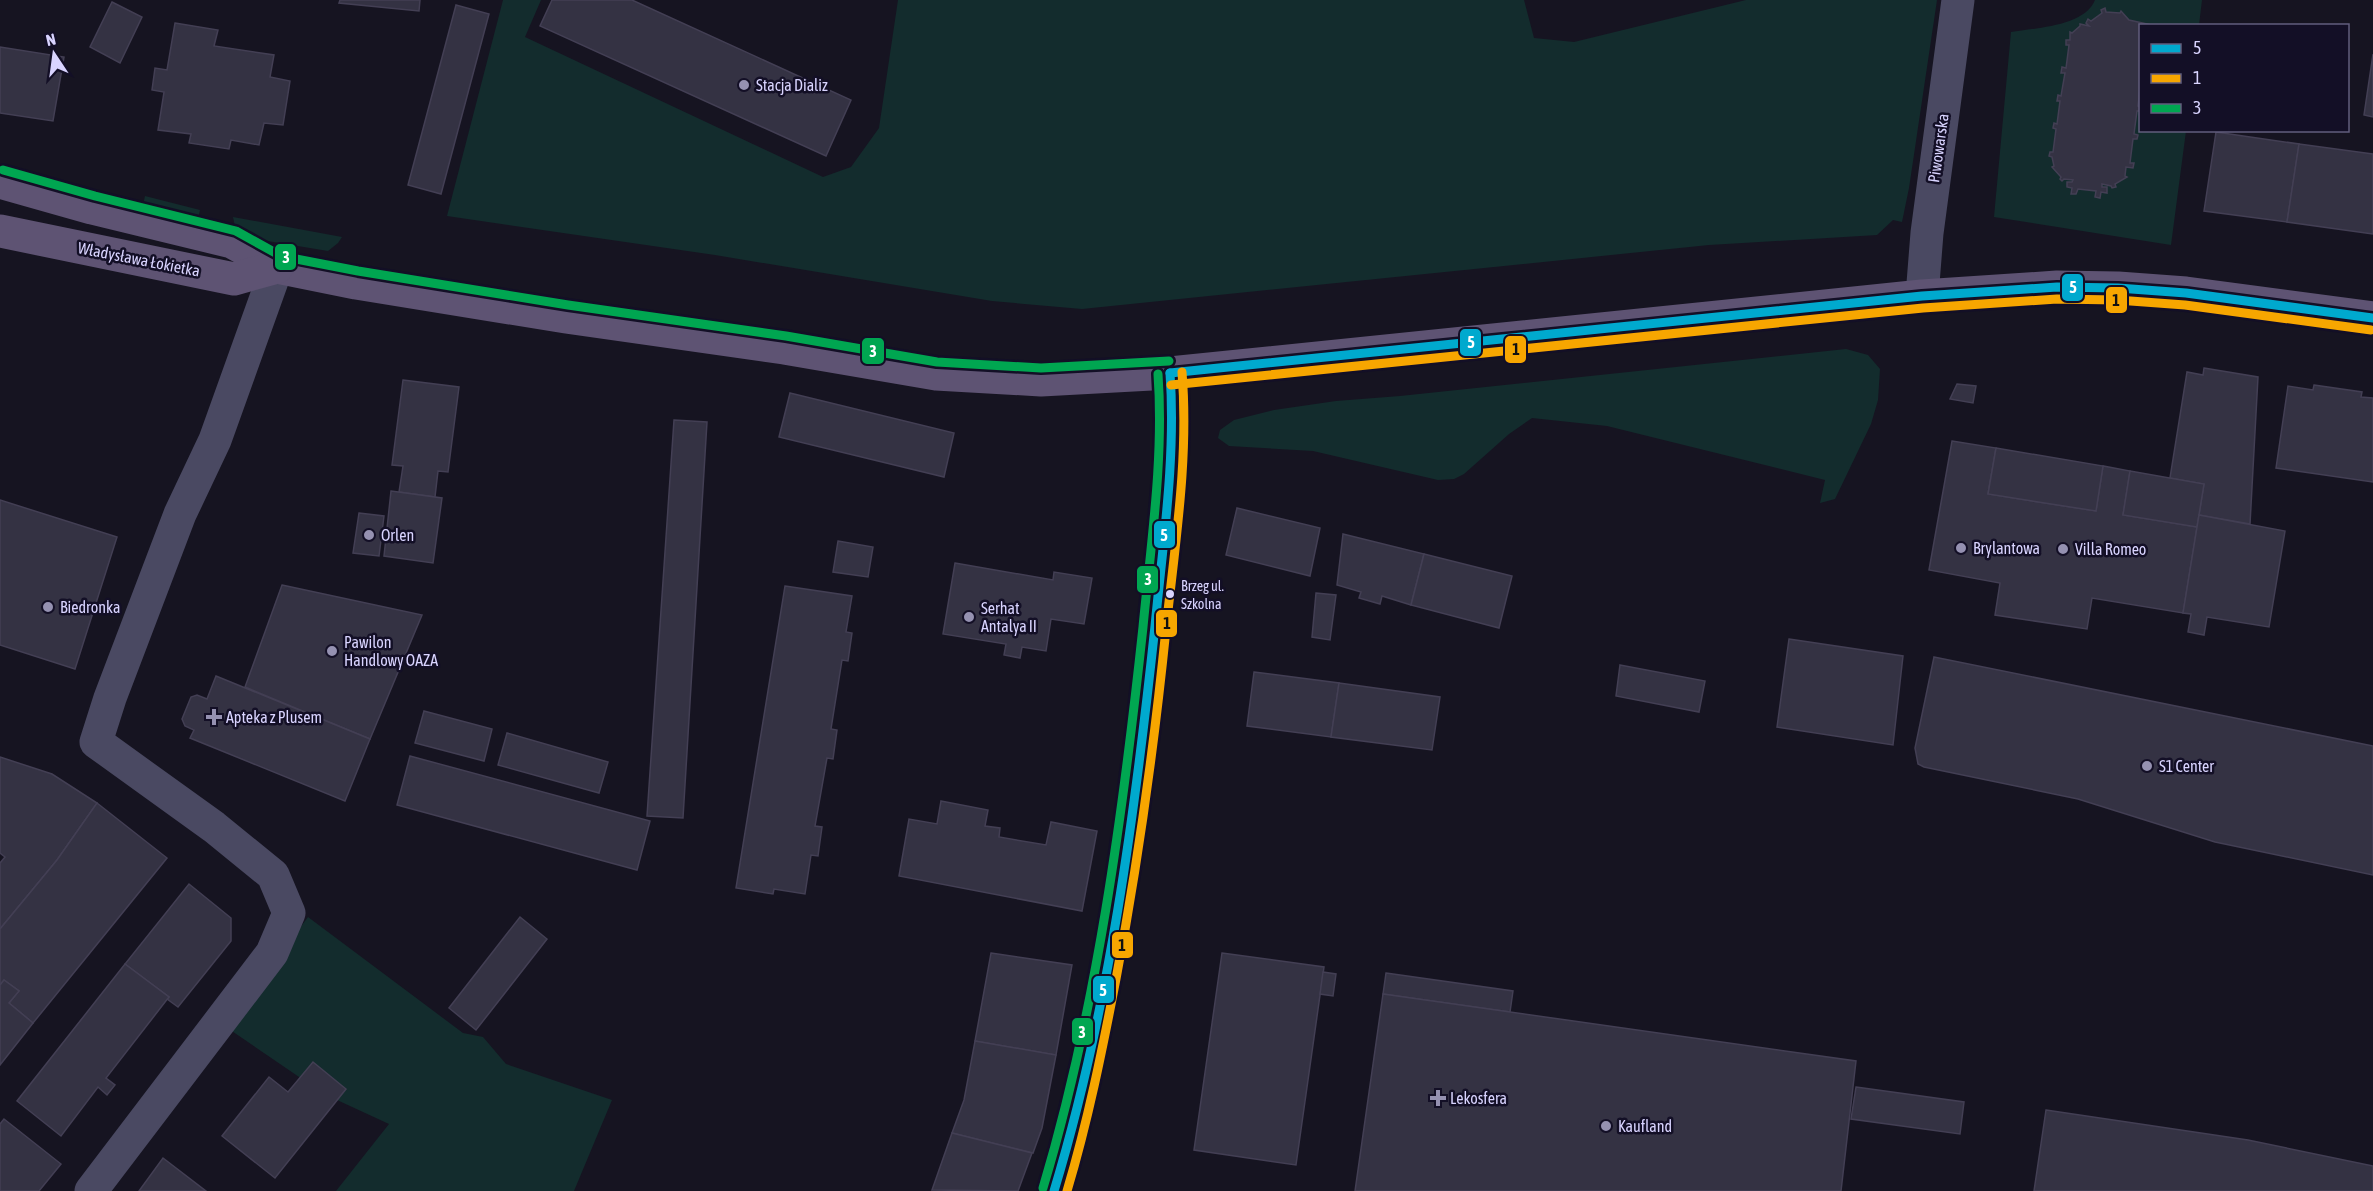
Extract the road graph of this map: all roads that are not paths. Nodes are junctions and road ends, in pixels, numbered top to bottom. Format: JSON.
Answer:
{"nodes":[{"id":1,"x":1958,"y":0,"type":"edge"},
{"id":2,"x":0,"y":182,"type":"edge"},
{"id":3,"x":0,"y":231,"type":"edge"},
{"id":4,"x":277,"y":267,"type":"junction"},
{"id":5,"x":1922,"y":296,"type":"junction"},
{"id":6,"x":2373,"y":318,"type":"edge"},
{"id":7,"x":1170,"y":373,"type":"junction"},
{"id":8,"x":91,"y":1191,"type":"edge"},
{"id":9,"x":1054,"y":1191,"type":"edge"}],
"edges":[{"from":1,"to":5,"type":"street","name":"Piwowarska"},
{"from":2,"to":4,"type":"main road","name":"Władysława Łokietka"},
{"from":3,"to":4,"type":"main road","name":"Władysława Łokietka"},
{"from":4,"to":7,"type":"main road","name":"Władysława Łokietka"},
{"from":4,"to":8,"type":"street"},
{"from":5,"to":6,"type":"main road","name":"Władysława Łokietka"},
{"from":5,"to":7,"type":"main road","name":"Władysława Łokietka"},
{"from":7,"to":9,"type":"street"}]}
